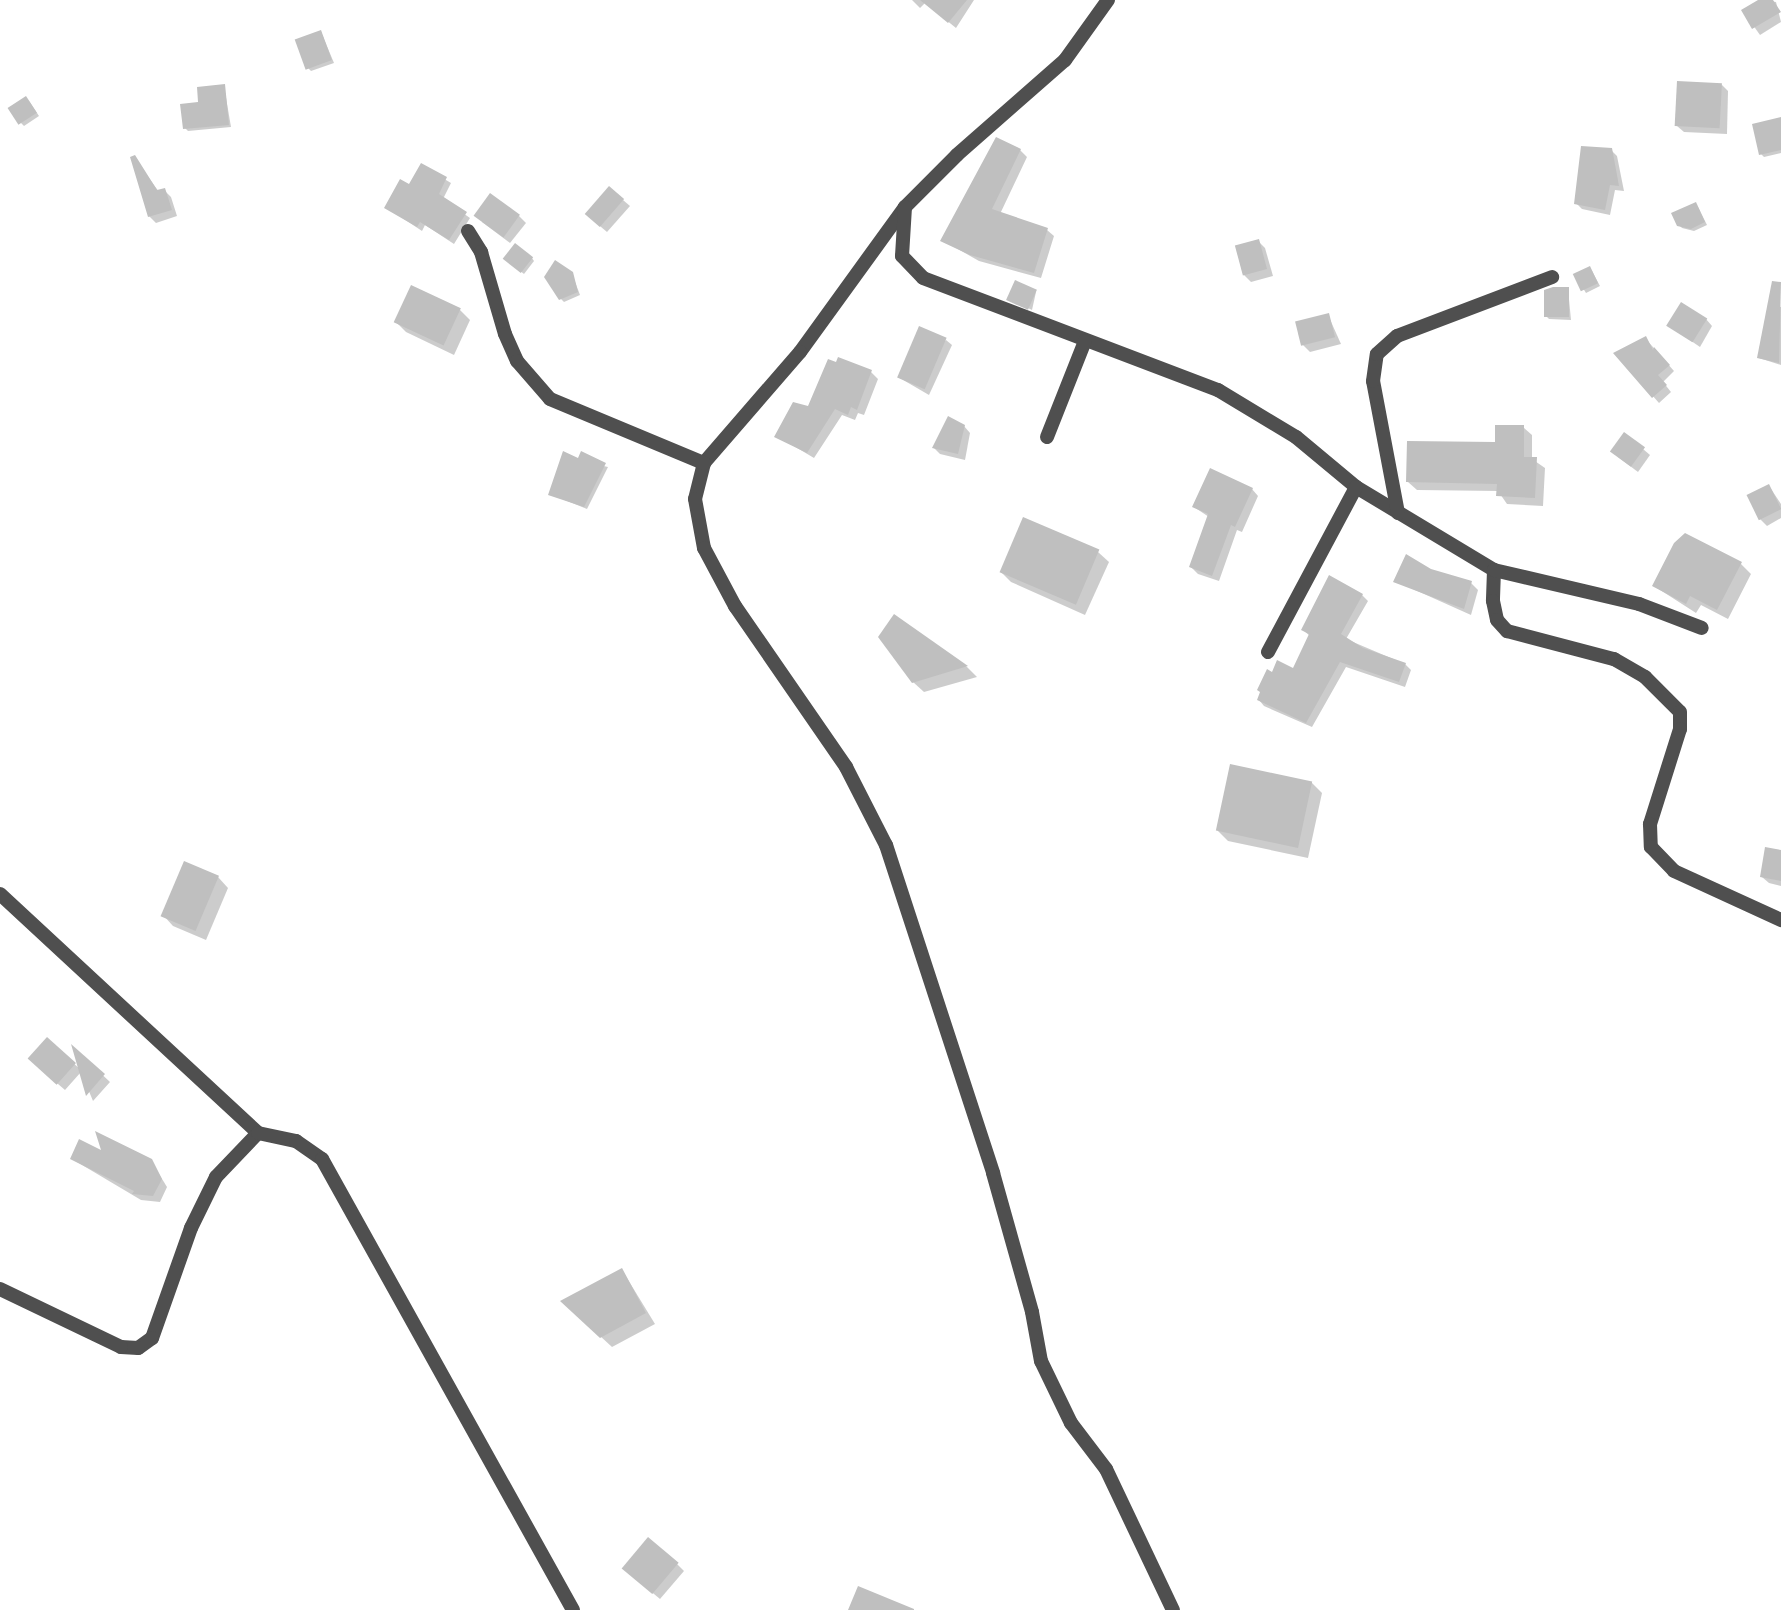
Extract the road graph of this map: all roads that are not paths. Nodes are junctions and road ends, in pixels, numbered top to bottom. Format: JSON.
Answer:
{"nodes":[{"id":1,"x":1108,"y":0,"type":"edge"},
{"id":2,"x":905,"y":207,"type":"junction"},
{"id":3,"x":467,"y":232,"type":"dead end"},
{"id":4,"x":1552,"y":278,"type":"dead end"},
{"id":5,"x":1086,"y":341,"type":"junction"},
{"id":6,"x":1047,"y":437,"type":"dead end"},
{"id":7,"x":704,"y":463,"type":"junction"},
{"id":8,"x":1356,"y":487,"type":"junction"},
{"id":9,"x":1398,"y":513,"type":"junction"},
{"id":10,"x":1494,"y":570,"type":"junction"},
{"id":11,"x":1703,"y":628,"type":"dead end"},
{"id":12,"x":1268,"y":652,"type":"dead end"},
{"id":13,"x":0,"y":894,"type":"edge"},
{"id":14,"x":1781,"y":920,"type":"edge"},
{"id":15,"x":258,"y":1133,"type":"junction"},
{"id":16,"x":0,"y":1289,"type":"edge"},
{"id":17,"x":573,"y":1610,"type":"edge"},
{"id":18,"x":1173,"y":1610,"type":"edge"}],
"edges":[{"from":1,"to":2,"type":"street"},
{"from":2,"to":5,"type":"street"},
{"from":2,"to":7,"type":"street"},
{"from":3,"to":7,"type":"street"},
{"from":4,"to":9,"type":"street"},
{"from":5,"to":6,"type":"street"},
{"from":5,"to":8,"type":"street"},
{"from":7,"to":18,"type":"street"},
{"from":8,"to":9,"type":"street"},
{"from":8,"to":12,"type":"street"},
{"from":9,"to":10,"type":"street"},
{"from":10,"to":11,"type":"street"},
{"from":10,"to":14,"type":"street"},
{"from":13,"to":15,"type":"street"},
{"from":15,"to":16,"type":"street"},
{"from":15,"to":17,"type":"street"}]}
